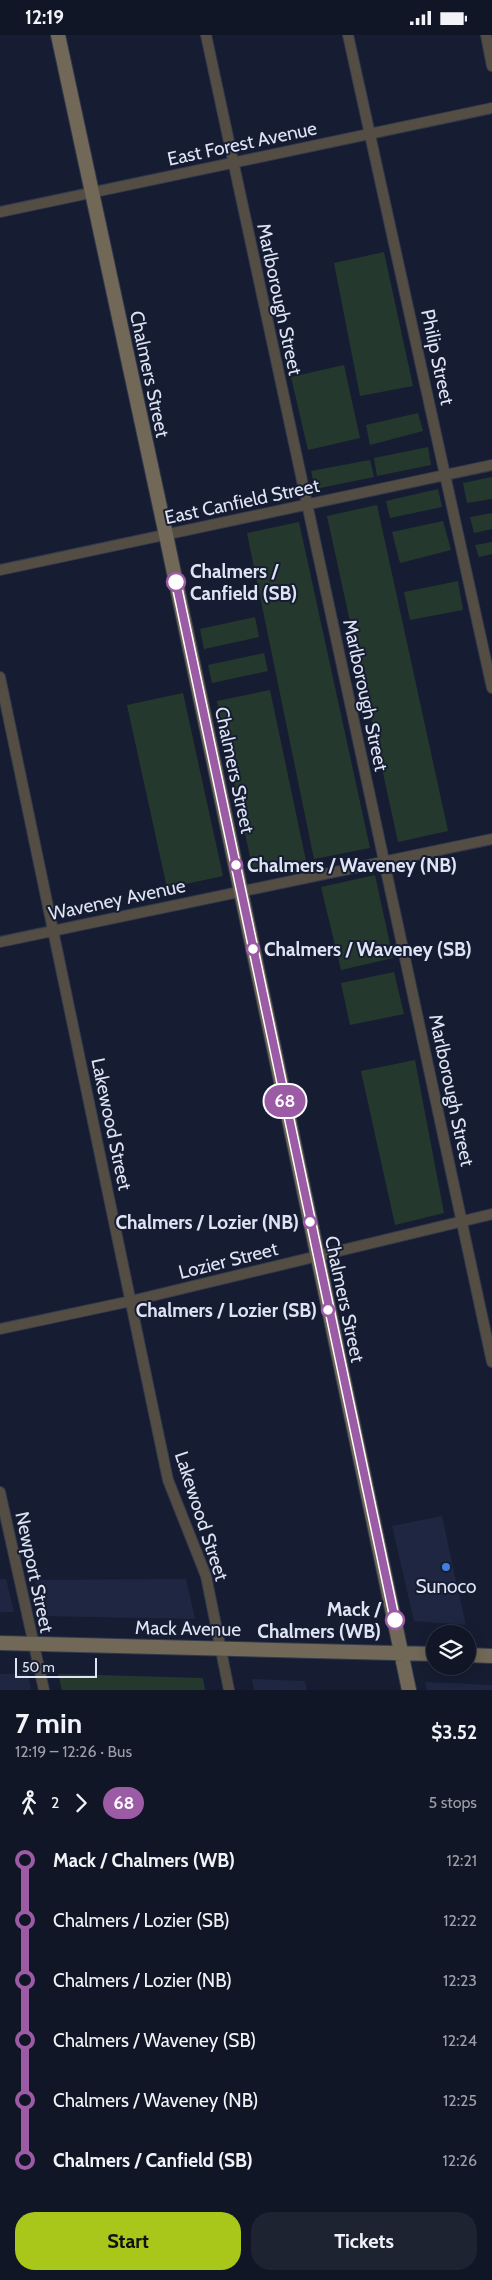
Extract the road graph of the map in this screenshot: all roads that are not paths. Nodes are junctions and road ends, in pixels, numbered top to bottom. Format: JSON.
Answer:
{"nodes":[{"id":1,"x":58,"y":35,"type":"edge"},
{"id":2,"x":206,"y":35,"type":"edge"},
{"id":3,"x":348,"y":35,"type":"edge"},
{"id":4,"x":486,"y":35,"type":"edge"},
{"id":5,"x":492,"y":66,"type":"edge"},
{"id":6,"x":492,"y":108,"type":"edge"},
{"id":7,"x":370,"y":134,"type":"junction"},
{"id":8,"x":232,"y":163,"type":"junction"},
{"id":9,"x":91,"y":193,"type":"junction"},
{"id":10,"x":0,"y":212,"type":"edge"},
{"id":11,"x":492,"y":465,"type":"edge"},
{"id":12,"x":446,"y":475,"type":"junction"},
{"id":13,"x":308,"y":505,"type":"junction"},
{"id":14,"x":166,"y":535,"type":"junction"},
{"id":15,"x":0,"y":570,"type":"edge"},
{"id":16,"x":0,"y":677,"type":"edge"},
{"id":17,"x":492,"y":688,"type":"edge"},
{"id":18,"x":492,"y":839,"type":"edge"},
{"id":19,"x":384,"y":860,"type":"junction"},
{"id":20,"x":241,"y":890,"type":"junction"},
{"id":21,"x":54,"y":930,"type":"junction"},
{"id":22,"x":0,"y":942,"type":"edge"},
{"id":23,"x":492,"y":1214,"type":"edge"},
{"id":24,"x":463,"y":1219,"type":"junction"},
{"id":25,"x":317,"y":1257,"type":"junction"},
{"id":26,"x":131,"y":1301,"type":"junction"},
{"id":27,"x":0,"y":1329,"type":"edge"},
{"id":28,"x":492,"y":1362,"type":"edge"},
{"id":29,"x":0,"y":1492,"type":"edge"},
{"id":30,"x":0,"y":1643,"type":"edge"},
{"id":31,"x":33,"y":1644,"type":"junction"},
{"id":32,"x":220,"y":1648,"type":"junction"},
{"id":33,"x":401,"y":1653,"type":"junction"},
{"id":34,"x":426,"y":1654,"type":"edge"},
{"id":35,"x":476,"y":1656,"type":"edge"},
{"id":36,"x":492,"y":1657,"type":"edge"},
{"id":37,"x":44,"y":1690,"type":"edge"},
{"id":38,"x":229,"y":1690,"type":"edge"},
{"id":39,"x":409,"y":1690,"type":"edge"}],
"edges":[{"from":1,"to":9,"type":"street","name":"Chalmers Street"},
{"from":2,"to":8,"type":"street","name":"Marlborough Street"},
{"from":3,"to":7,"type":"street","name":"Philip Street"},
{"from":4,"to":5,"type":"street"},
{"from":6,"to":7,"type":"street","name":"East Forest Avenue"},
{"from":7,"to":8,"type":"street","name":"East Forest Avenue"},
{"from":7,"to":12,"type":"street","name":"Philip Street"},
{"from":8,"to":9,"type":"street","name":"East Forest Avenue"},
{"from":8,"to":13,"type":"street","name":"Marlborough Street"},
{"from":9,"to":10,"type":"street","name":"East Forest Avenue"},
{"from":9,"to":14,"type":"street","name":"Chalmers Street"},
{"from":11,"to":12,"type":"street","name":"East Canfield Street"},
{"from":12,"to":13,"type":"street","name":"East Canfield Street"},
{"from":12,"to":17,"type":"street","name":"Philip Street"},
{"from":13,"to":14,"type":"street","name":"East Canfield Street"},
{"from":13,"to":19,"type":"street","name":"Marlborough Street"},
{"from":14,"to":15,"type":"street","name":"East Canfield Street"},
{"from":14,"to":20,"type":"street","name":"Chalmers Street"},
{"from":16,"to":21,"type":"street","name":"Lakewood Street"},
{"from":18,"to":19,"type":"street"},
{"from":19,"to":20,"type":"street","name":"Waveney Avenue"},
{"from":19,"to":24,"type":"street","name":"Marlborough Street"},
{"from":20,"to":21,"type":"street","name":"Waveney Avenue"},
{"from":20,"to":25,"type":"street","name":"Chalmers Street"},
{"from":21,"to":22,"type":"street","name":"Waveney Avenue"},
{"from":21,"to":26,"type":"street","name":"Lakewood Street"},
{"from":23,"to":24,"type":"street","name":"Lozier Street"},
{"from":24,"to":25,"type":"street","name":"Lozier Street"},
{"from":24,"to":28,"type":"street","name":"Marlborough Street"},
{"from":25,"to":26,"type":"street","name":"Lozier Street"},
{"from":25,"to":33,"type":"street","name":"Chalmers Street"},
{"from":26,"to":27,"type":"street","name":"Lozier Street"},
{"from":26,"to":32,"type":"street","name":"Lakewood Street"},
{"from":29,"to":31,"type":"street","name":"Newport Street"},
{"from":30,"to":31,"type":"street","name":"Mack Avenue"},
{"from":31,"to":32,"type":"street","name":"Mack Avenue"},
{"from":31,"to":37,"type":"street","name":"Newport Street"},
{"from":32,"to":33,"type":"street","name":"Mack Avenue"},
{"from":32,"to":38,"type":"street","name":"Lakewood Street"},
{"from":33,"to":34,"type":"street","name":"Mack Avenue"},
{"from":33,"to":39,"type":"street","name":"Chalmers Street"},
{"from":35,"to":36,"type":"street"}]}
